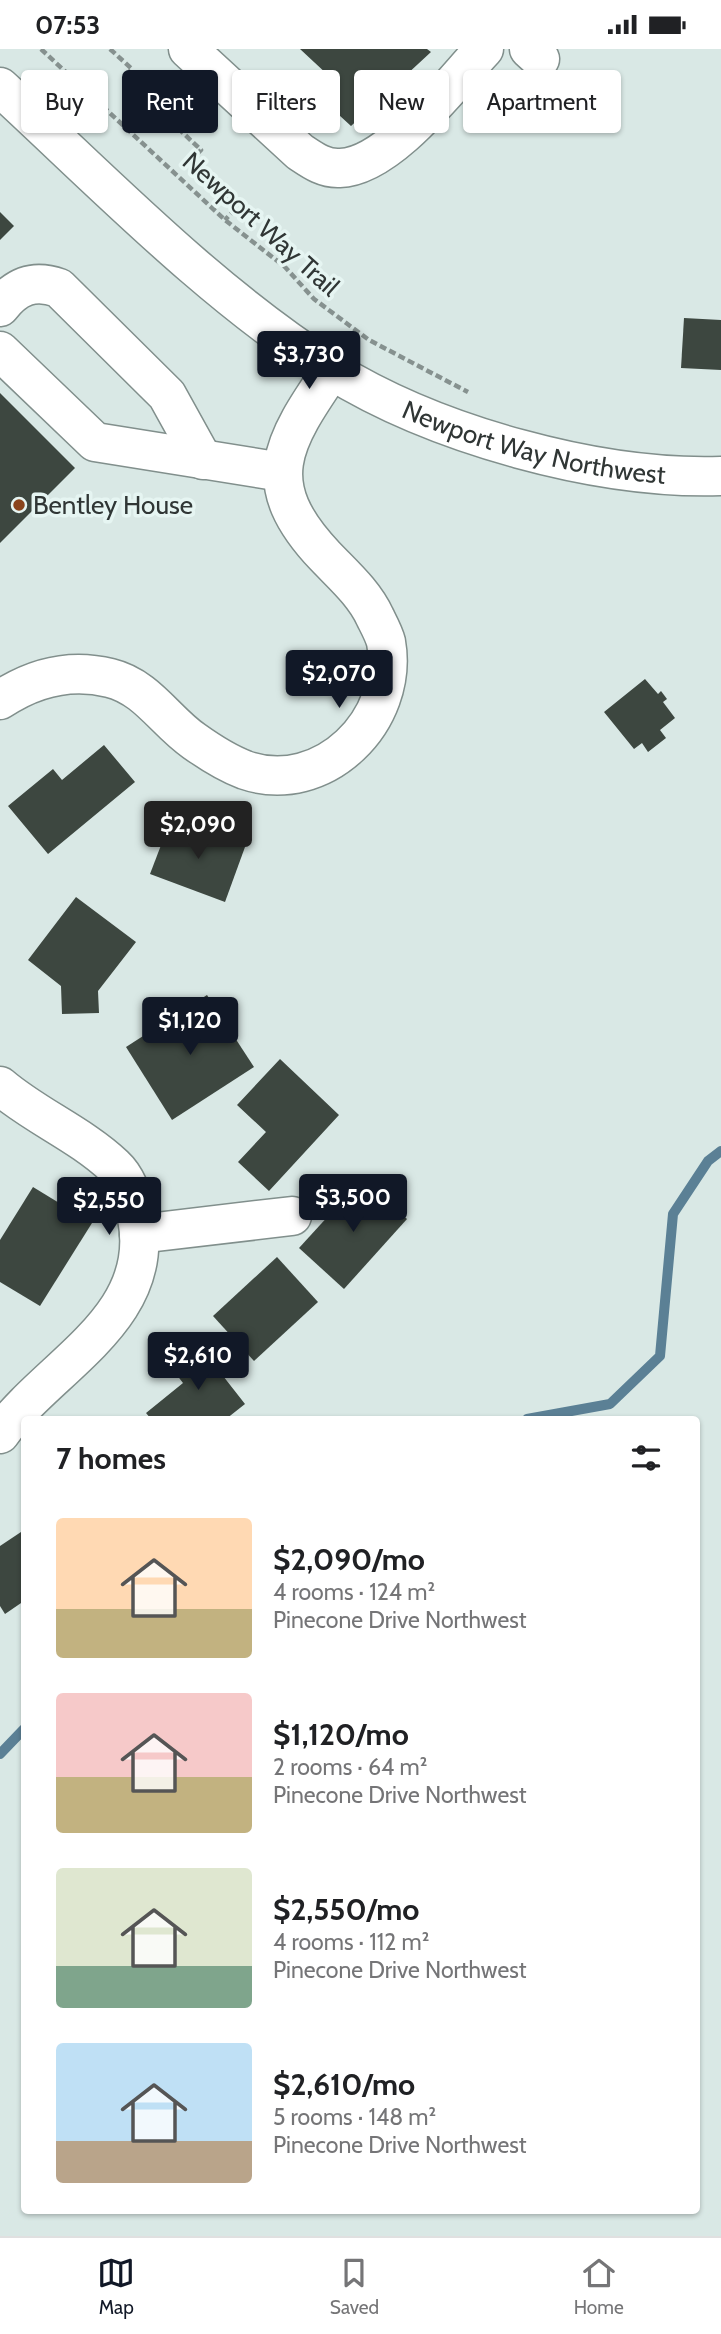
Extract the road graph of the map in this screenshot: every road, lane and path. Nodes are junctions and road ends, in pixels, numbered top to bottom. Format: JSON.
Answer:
{"nodes":[{"id":1,"x":41,"y":49,"type":"edge"},
{"id":2,"x":110,"y":49,"type":"edge"},
{"id":3,"x":188,"y":49,"type":"edge"},
{"id":4,"x":484,"y":49,"type":"edge"},
{"id":5,"x":0,"y":87,"type":"edge"},
{"id":6,"x":225,"y":220,"type":"junction"},
{"id":7,"x":0,"y":307,"type":"edge"},
{"id":8,"x":0,"y":351,"type":"edge"},
{"id":9,"x":332,"y":370,"type":"junction"},
{"id":10,"x":473,"y":394,"type":"dead end"},
{"id":11,"x":203,"y":460,"type":"junction"},
{"id":12,"x":282,"y":472,"type":"junction"},
{"id":13,"x":721,"y":476,"type":"edge"},
{"id":14,"x":0,"y":700,"type":"edge"},
{"id":15,"x":0,"y":1086,"type":"edge"},
{"id":16,"x":292,"y":1216,"type":"dead end"},
{"id":17,"x":139,"y":1234,"type":"junction"},
{"id":18,"x":9,"y":1422,"type":"edge"}],
"edges":[{"from":1,"to":6,"type":"path","name":"Newport Way Trail"},
{"from":2,"to":6,"type":"path"},
{"from":3,"to":4,"type":"street"},
{"from":5,"to":9,"type":"street","name":"Newport Way Northwest"},
{"from":6,"to":10,"type":"path","name":"Newport Way Trail"},
{"from":7,"to":11,"type":"street"},
{"from":8,"to":11,"type":"street"},
{"from":9,"to":12,"type":"street"},
{"from":9,"to":13,"type":"street","name":"Newport Way Northwest"},
{"from":11,"to":12,"type":"street"},
{"from":12,"to":14,"type":"street"},
{"from":15,"to":17,"type":"street"},
{"from":16,"to":17,"type":"street"},
{"from":17,"to":18,"type":"street"}]}
